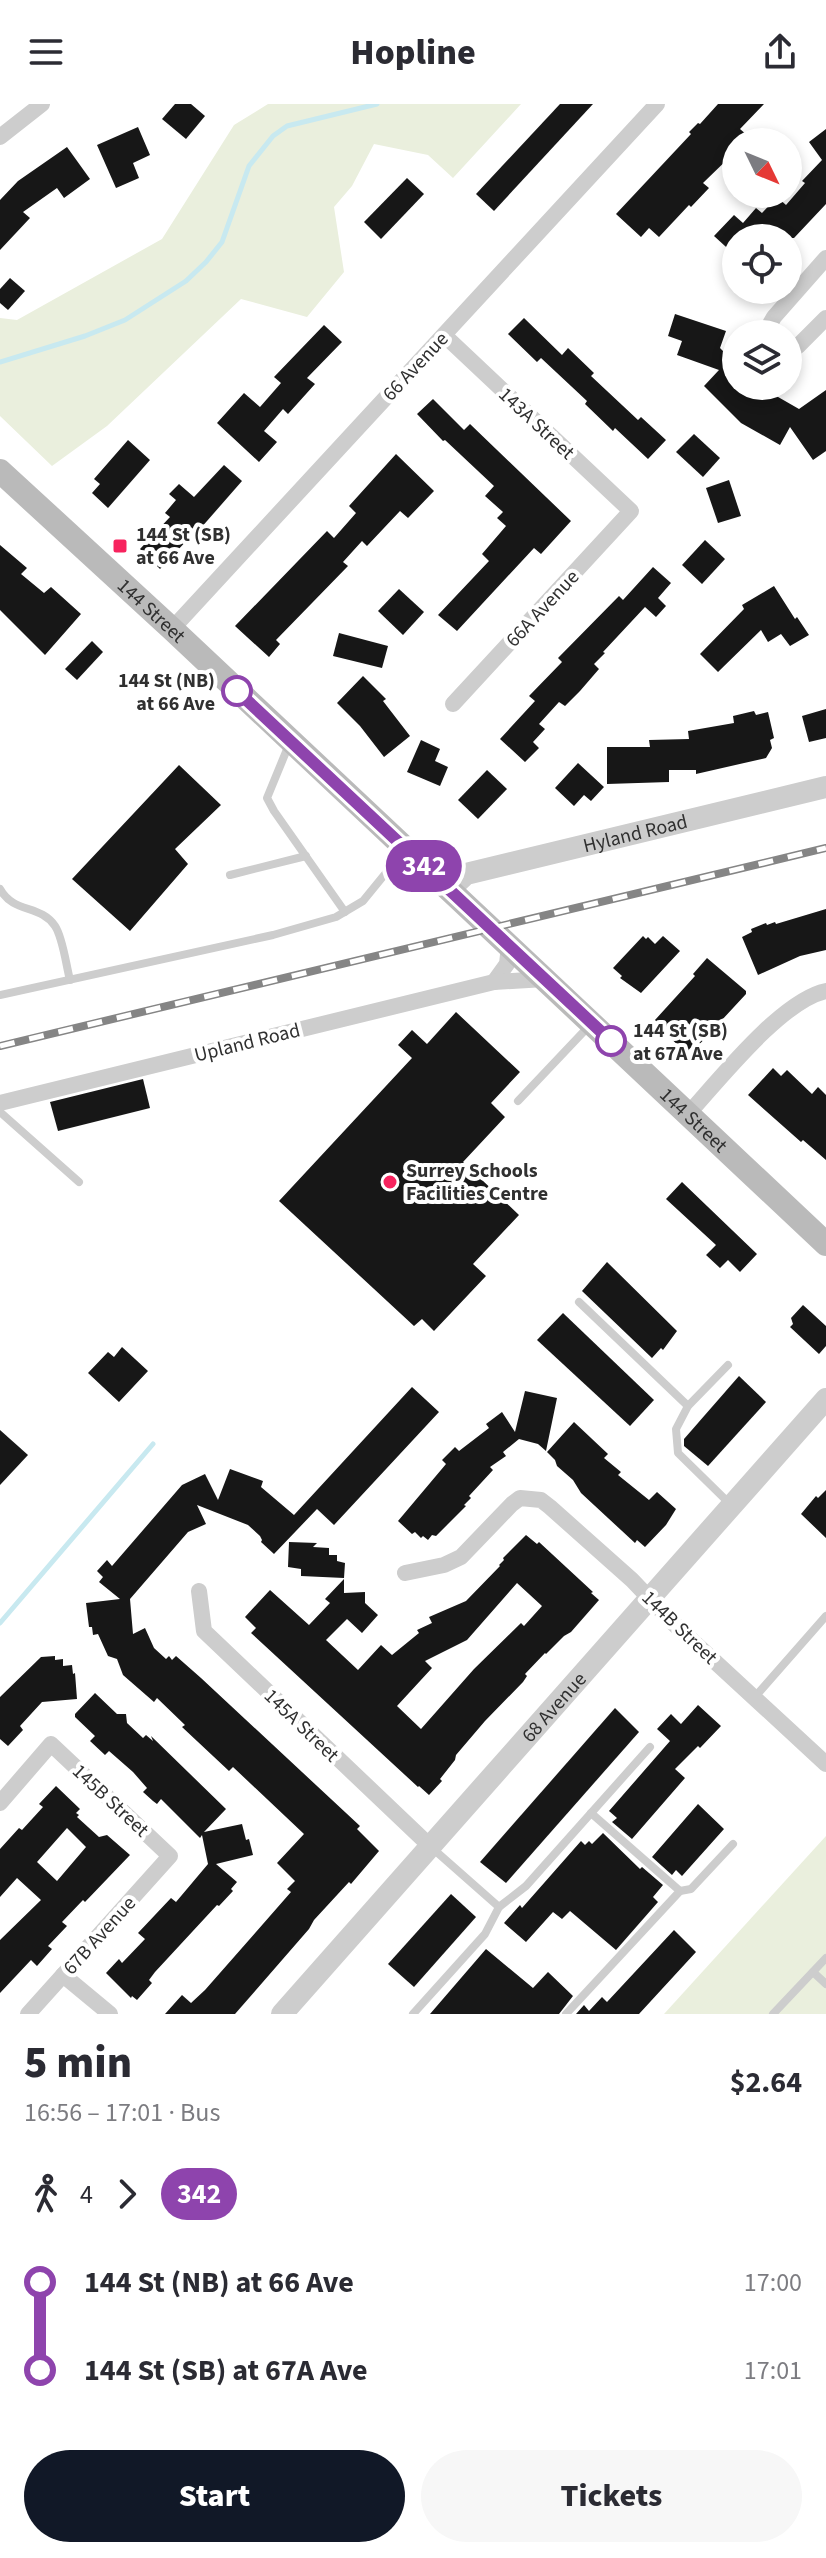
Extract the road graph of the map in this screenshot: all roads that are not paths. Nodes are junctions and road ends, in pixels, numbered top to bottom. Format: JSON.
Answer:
{"nodes":[{"id":1,"x":42,"y":104,"type":"edge"},
{"id":2,"x":657,"y":104,"type":"edge"},
{"id":3,"x":0,"y":137,"type":"edge"},
{"id":4,"x":826,"y":258,"type":"edge"},
{"id":5,"x":826,"y":318,"type":"edge"},
{"id":6,"x":772,"y":320,"type":"edge"},
{"id":7,"x":444,"y":335,"type":"junction"},
{"id":8,"x":802,"y":342,"type":"edge"},
{"id":9,"x":0,"y":471,"type":"edge"},
{"id":10,"x":631,"y":511,"type":"joint"},
{"id":11,"x":172,"y":629,"type":"junction"},
{"id":12,"x":453,"y":704,"type":"dead end"},
{"id":13,"x":290,"y":742,"type":"junction"},
{"id":14,"x":826,"y":787,"type":"edge"},
{"id":15,"x":405,"y":848,"type":"junction"},
{"id":16,"x":306,"y":856,"type":"junction"},
{"id":17,"x":230,"y":875,"type":"dead end"},
{"id":18,"x":0,"y":889,"type":"edge"},
{"id":19,"x":450,"y":889,"type":"junction"},
{"id":20,"x":345,"y":912,"type":"junction"},
{"id":21,"x":509,"y":946,"type":"junction"},
{"id":22,"x":545,"y":979,"type":"junction"},
{"id":23,"x":70,"y":980,"type":"junction"},
{"id":24,"x":494,"y":982,"type":"junction"},
{"id":25,"x":826,"y":991,"type":"edge"},
{"id":26,"x":0,"y":995,"type":"edge"},
{"id":27,"x":592,"y":1023,"type":"junction"},
{"id":28,"x":518,"y":1101,"type":"dead end"},
{"id":29,"x":0,"y":1103,"type":"edge"},
{"id":30,"x":0,"y":1112,"type":"edge"},
{"id":31,"x":688,"y":1114,"type":"junction"},
{"id":32,"x":79,"y":1182,"type":"dead end"},
{"id":33,"x":826,"y":1244,"type":"edge"},
{"id":34,"x":579,"y":1302,"type":"dead end"},
{"id":35,"x":728,"y":1365,"type":"dead end"},
{"id":36,"x":826,"y":1399,"type":"edge"},
{"id":37,"x":688,"y":1406,"type":"junction"},
{"id":38,"x":731,"y":1506,"type":"junction"},
{"id":39,"x":405,"y":1573,"type":"dead end"},
{"id":40,"x":199,"y":1591,"type":"dead end"},
{"id":41,"x":650,"y":1598,"type":"junction"},
{"id":42,"x":826,"y":1616,"type":"edge"},
{"id":43,"x":754,"y":1698,"type":"junction"},
{"id":44,"x":650,"y":1747,"type":"dead end"},
{"id":45,"x":826,"y":1764,"type":"edge"},
{"id":46,"x":0,"y":1803,"type":"edge"},
{"id":47,"x":591,"y":1813,"type":"junction"},
{"id":48,"x":733,"y":1844,"type":"dead end"},
{"id":49,"x":430,"y":1846,"type":"junction"},
{"id":50,"x":170,"y":1856,"type":"joint"},
{"id":51,"x":680,"y":1891,"type":"junction"},
{"id":52,"x":499,"y":1907,"type":"junction"},
{"id":53,"x":826,"y":1958,"type":"edge"},
{"id":54,"x":813,"y":1972,"type":"junction"},
{"id":55,"x":63,"y":1975,"type":"junction"},
{"id":56,"x":826,"y":1984,"type":"edge"},
{"id":57,"x":28,"y":2014,"type":"edge"},
{"id":58,"x":110,"y":2014,"type":"edge"},
{"id":59,"x":282,"y":2014,"type":"edge"},
{"id":60,"x":413,"y":2014,"type":"edge"},
{"id":61,"x":566,"y":2014,"type":"edge"},
{"id":62,"x":773,"y":2014,"type":"edge"}],
"edges":[{"from":1,"to":3,"type":"street"},
{"from":2,"to":7,"type":"street","name":"66 Avenue"},
{"from":4,"to":6,"type":"street"},
{"from":5,"to":8,"type":"street"},
{"from":7,"to":10,"type":"street","name":"143A Street"},
{"from":7,"to":11,"type":"street","name":"66 Avenue"},
{"from":9,"to":11,"type":"main road","name":"144 Street"},
{"from":10,"to":12,"type":"street","name":"66A Avenue"},
{"from":11,"to":13,"type":"main road","name":"144 Street"},
{"from":13,"to":15,"type":"main road","name":"144 Street"},
{"from":13,"to":16,"type":"lane"},
{"from":14,"to":19,"type":"street","name":"Hyland Road"},
{"from":15,"to":19,"type":"main road","name":"144 Street"},
{"from":15,"to":20,"type":"lane"},
{"from":16,"to":17,"type":"lane"},
{"from":16,"to":20,"type":"lane"},
{"from":18,"to":23,"type":"lane"},
{"from":19,"to":21,"type":"main road","name":"144 Street"},
{"from":20,"to":23,"type":"lane"},
{"from":21,"to":22,"type":"main road","name":"144 Street"},
{"from":21,"to":24,"type":"street"},
{"from":22,"to":24,"type":"street","name":"Upland Road"},
{"from":22,"to":27,"type":"main road","name":"144 Street"},
{"from":23,"to":26,"type":"lane"},
{"from":24,"to":29,"type":"street","name":"Upland Road"},
{"from":25,"to":31,"type":"street"},
{"from":27,"to":28,"type":"lane"},
{"from":27,"to":31,"type":"main road","name":"144 Street"},
{"from":30,"to":32,"type":"lane"},
{"from":31,"to":33,"type":"main road","name":"144 Street"},
{"from":34,"to":37,"type":"lane"},
{"from":35,"to":37,"type":"lane"},
{"from":36,"to":38,"type":"street","name":"68 Avenue"},
{"from":37,"to":38,"type":"lane"},
{"from":38,"to":41,"type":"street","name":"68 Avenue"},
{"from":39,"to":41,"type":"street","name":"144B Street"},
{"from":40,"to":49,"type":"street","name":"145A Street"},
{"from":41,"to":43,"type":"street","name":"144B Street"},
{"from":41,"to":49,"type":"street","name":"68 Avenue"},
{"from":42,"to":43,"type":"lane"},
{"from":43,"to":45,"type":"street","name":"144B Street"},
{"from":44,"to":47,"type":"lane"},
{"from":46,"to":50,"type":"street","name":"145B Street"},
{"from":47,"to":51,"type":"lane"},
{"from":47,"to":52,"type":"lane"},
{"from":48,"to":51,"type":"lane"},
{"from":49,"to":52,"type":"lane"},
{"from":49,"to":59,"type":"street","name":"68 Avenue"},
{"from":50,"to":55,"type":"street","name":"67B Avenue"},
{"from":51,"to":61,"type":"lane"},
{"from":52,"to":60,"type":"lane"},
{"from":53,"to":54,"type":"lane"},
{"from":54,"to":56,"type":"lane"},
{"from":54,"to":62,"type":"lane"},
{"from":55,"to":57,"type":"street","name":"67B Avenue"},
{"from":55,"to":58,"type":"street"}]}
